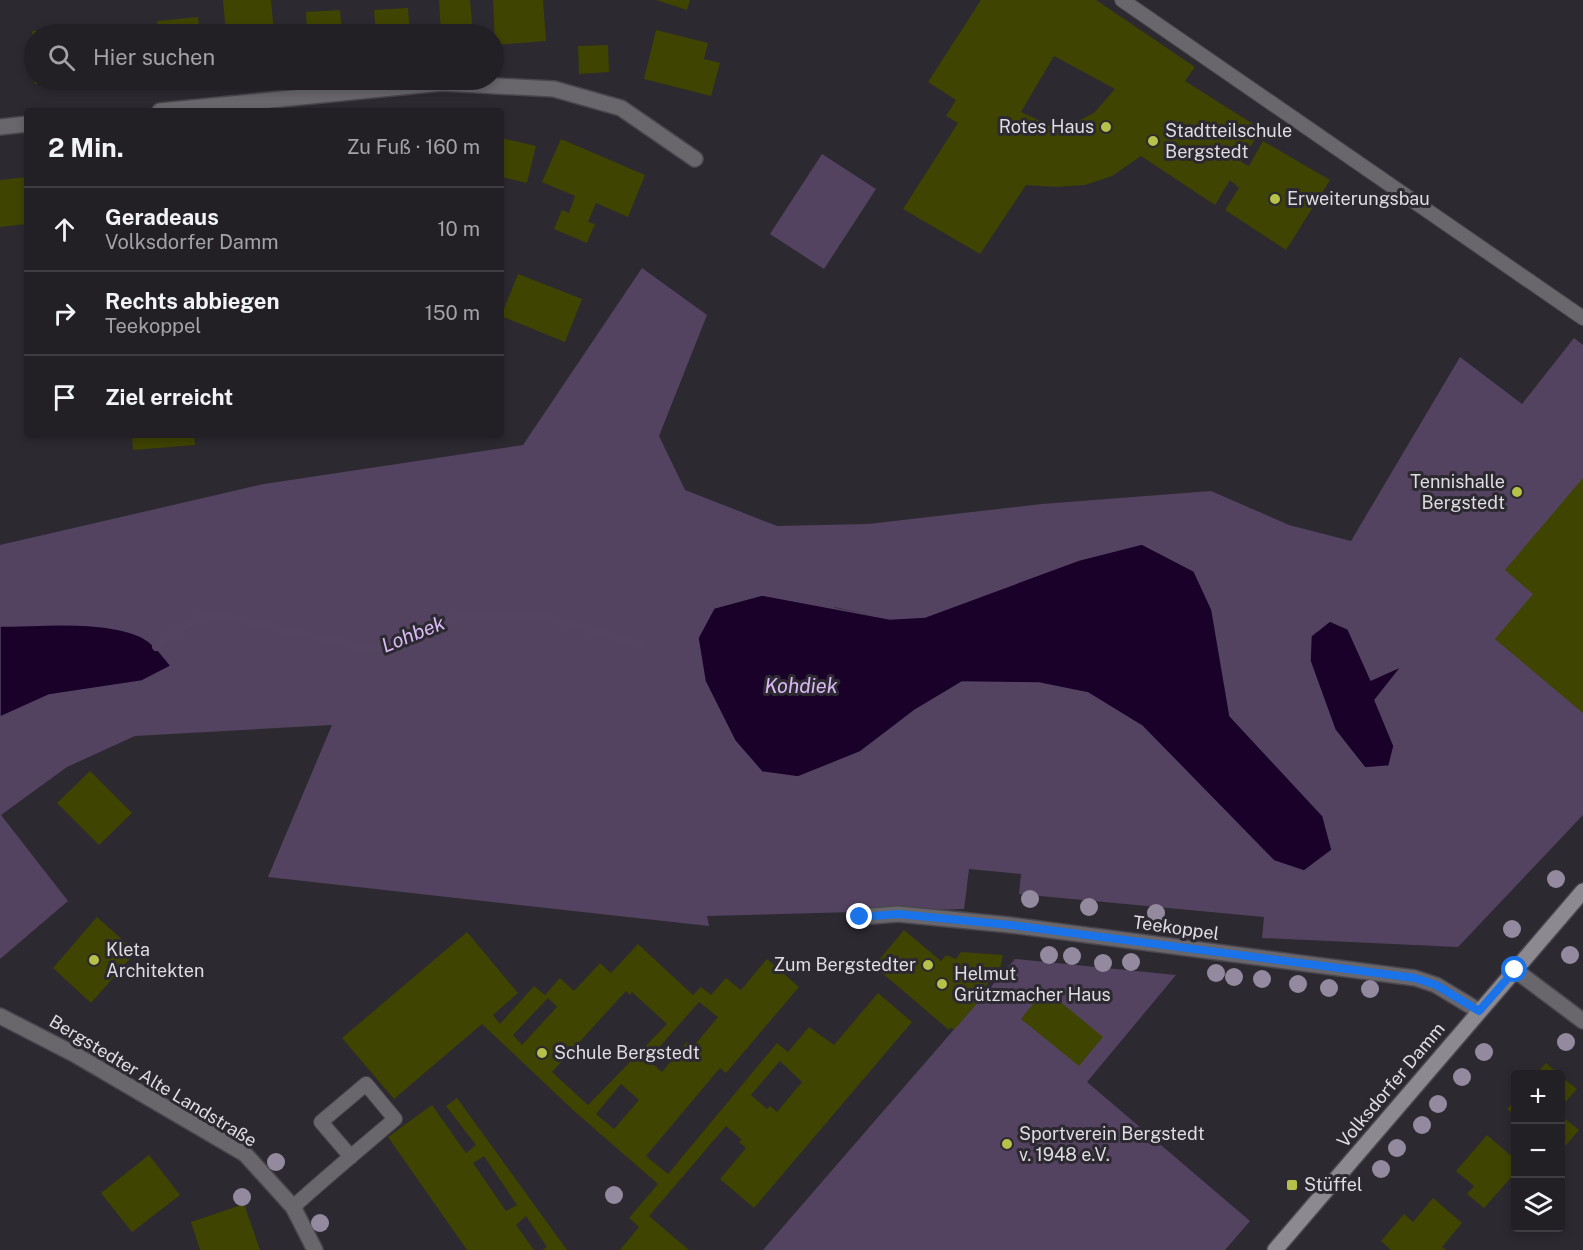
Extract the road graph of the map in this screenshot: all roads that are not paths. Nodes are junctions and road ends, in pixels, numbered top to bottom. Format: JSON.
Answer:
{"nodes":[{"id":1,"x":1122,"y":0,"type":"edge"},
{"id":2,"x":504,"y":86,"type":"edge"},
{"id":3,"x":371,"y":90,"type":"edge"},
{"id":4,"x":189,"y":108,"type":"edge"},
{"id":5,"x":24,"y":124,"type":"edge"},
{"id":6,"x":0,"y":127,"type":"edge"},
{"id":7,"x":695,"y":159,"type":"dead end"},
{"id":8,"x":1583,"y":318,"type":"edge"},
{"id":9,"x":1583,"y":891,"type":"edge"},
{"id":10,"x":860,"y":917,"type":"dead end"},
{"id":11,"x":1515,"y":970,"type":"junction"},
{"id":12,"x":1479,"y":1011,"type":"junction"},
{"id":13,"x":0,"y":1016,"type":"edge"},
{"id":14,"x":1583,"y":1021,"type":"edge"},
{"id":15,"x":351,"y":1157,"type":"junction"},
{"id":16,"x":293,"y":1207,"type":"junction"},
{"id":17,"x":315,"y":1250,"type":"edge"},
{"id":18,"x":1275,"y":1250,"type":"edge"}],
"edges":[{"from":1,"to":8,"type":"lane"},
{"from":2,"to":7,"type":"street"},
{"from":3,"to":4,"type":"street"},
{"from":5,"to":6,"type":"street"},
{"from":9,"to":11,"type":"main road","name":"Volksdorfer Damm"},
{"from":10,"to":12,"type":"street","name":"Teekoppel"},
{"from":11,"to":12,"type":"main road","name":"Volksdorfer Damm"},
{"from":11,"to":14,"type":"street"},
{"from":12,"to":18,"type":"main road","name":"Volksdorfer Damm"},
{"from":13,"to":16,"type":"street","name":"Bergstedter Alte Landstraße"},
{"from":15,"to":15,"type":"lane"},
{"from":15,"to":16,"type":"lane"},
{"from":16,"to":17,"type":"street","name":"Bergstedter Alte Landstraße"}]}
